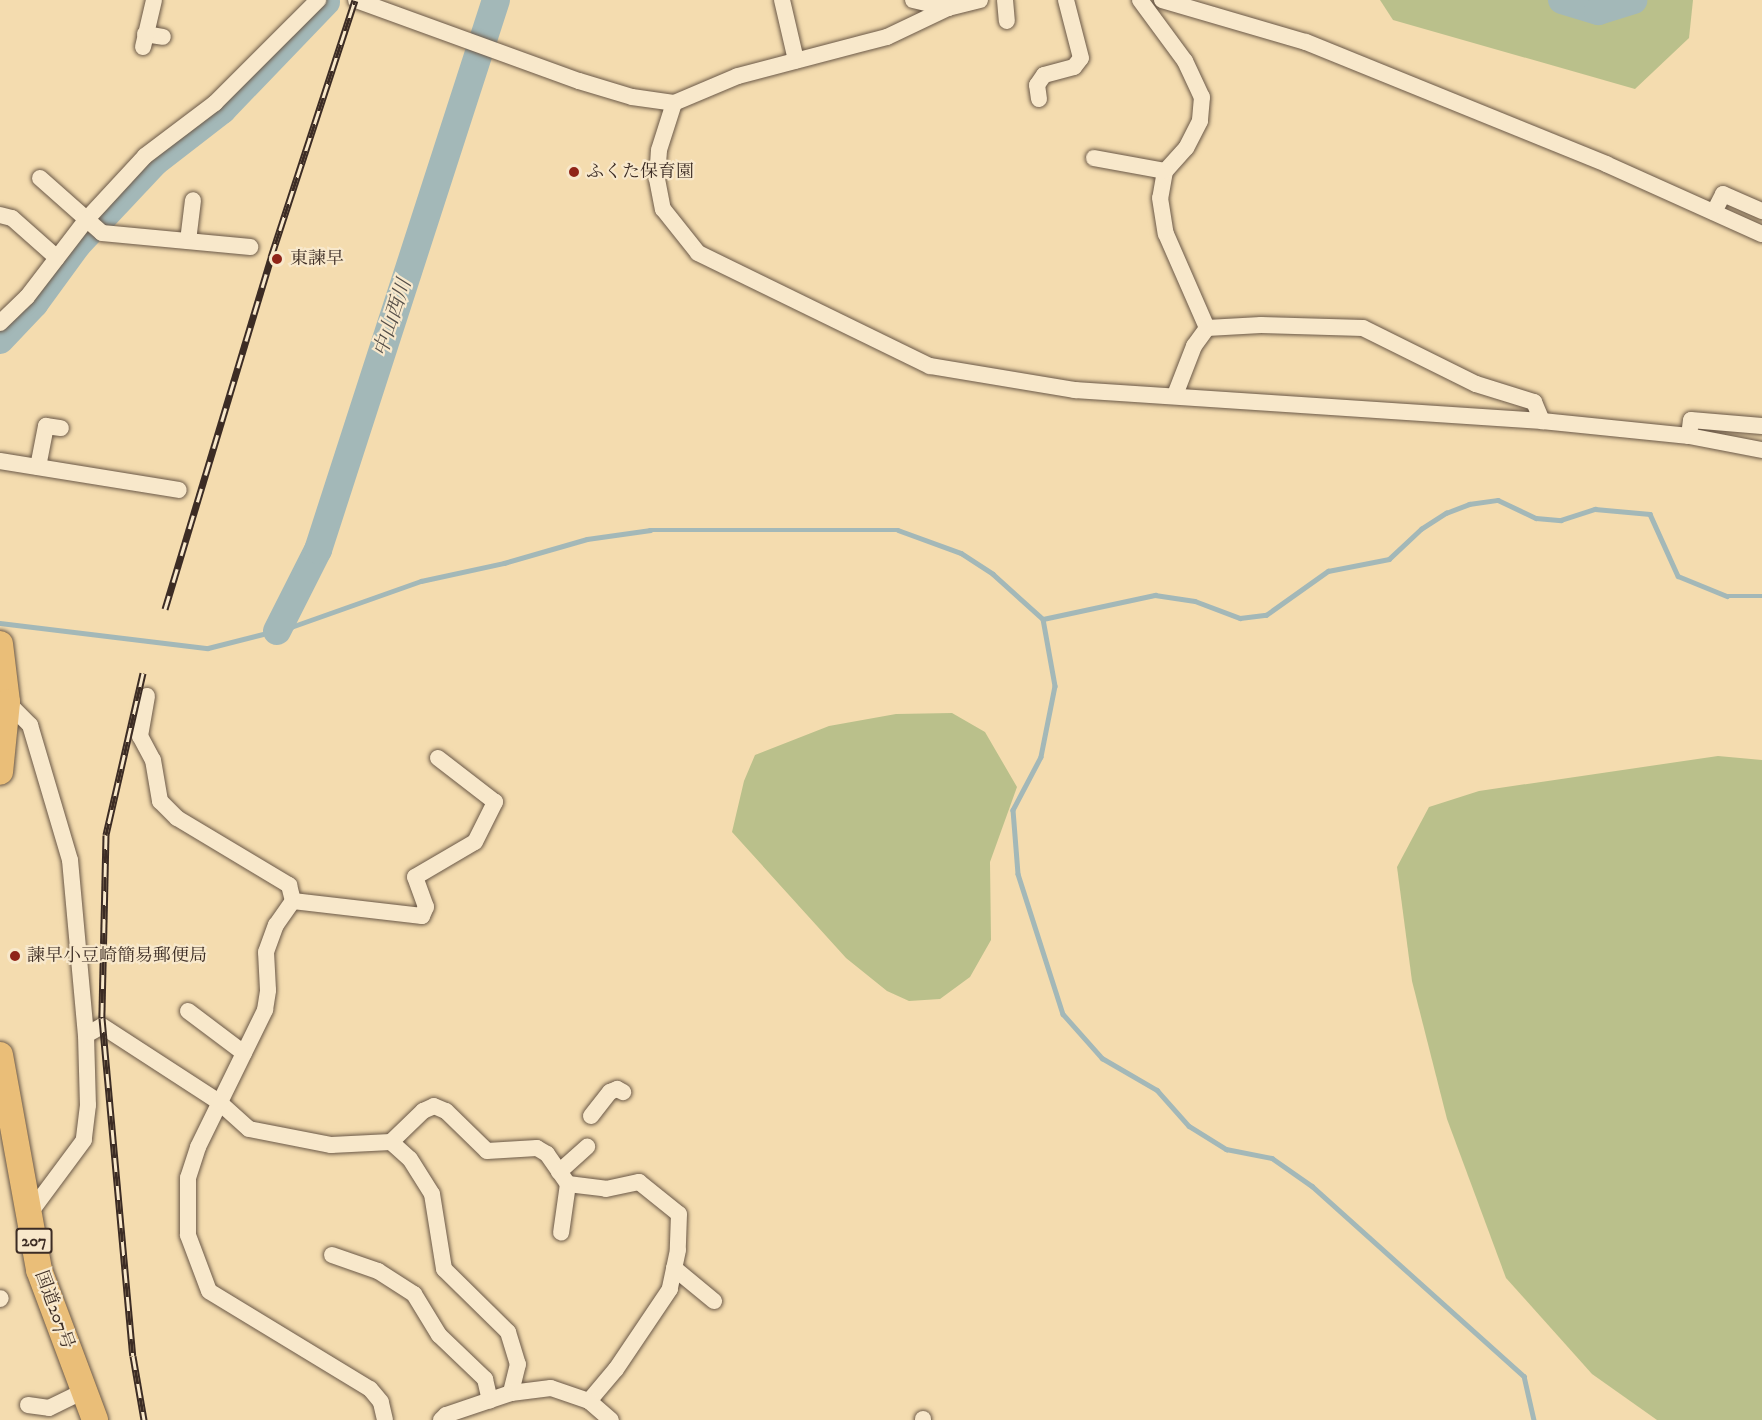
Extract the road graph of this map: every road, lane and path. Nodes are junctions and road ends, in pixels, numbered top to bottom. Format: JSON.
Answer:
{"nodes":[{"id":1,"x":154,"y":0,"type":"edge"},
{"id":2,"x":318,"y":0,"type":"edge"},
{"id":3,"x":356,"y":0,"type":"edge"},
{"id":4,"x":783,"y":0,"type":"edge"},
{"id":5,"x":913,"y":0,"type":"edge"},
{"id":6,"x":980,"y":0,"type":"edge"},
{"id":7,"x":1005,"y":0,"type":"edge"},
{"id":8,"x":1066,"y":0,"type":"edge"},
{"id":9,"x":1140,"y":0,"type":"edge"},
{"id":10,"x":1162,"y":0,"type":"edge"},
{"id":11,"x":948,"y":8,"type":"junction"},
{"id":12,"x":1006,"y":21,"type":"dead end"},
{"id":13,"x":162,"y":37,"type":"dead end"},
{"id":14,"x":796,"y":60,"type":"junction"},
{"id":15,"x":1038,"y":99,"type":"dead end"},
{"id":16,"x":674,"y":103,"type":"junction"},
{"id":17,"x":1094,"y":158,"type":"dead end"},
{"id":18,"x":1165,"y":171,"type":"junction"},
{"id":19,"x":40,"y":178,"type":"dead end"},
{"id":20,"x":193,"y":200,"type":"dead end"},
{"id":21,"x":1762,"y":211,"type":"edge"},
{"id":22,"x":1714,"y":212,"type":"junction"},
{"id":23,"x":0,"y":215,"type":"edge"},
{"id":24,"x":87,"y":221,"type":"junction"},
{"id":25,"x":1762,"y":234,"type":"edge"},
{"id":26,"x":188,"y":241,"type":"junction"},
{"id":27,"x":250,"y":247,"type":"dead end"},
{"id":28,"x":57,"y":258,"type":"junction"},
{"id":29,"x":0,"y":323,"type":"edge"},
{"id":30,"x":1207,"y":328,"type":"junction"},
{"id":31,"x":1175,"y":395,"type":"junction"},
{"id":32,"x":1542,"y":421,"type":"junction"},
{"id":33,"x":1762,"y":426,"type":"edge"},
{"id":34,"x":61,"y":428,"type":"dead end"},
{"id":35,"x":1689,"y":436,"type":"junction"},
{"id":36,"x":1762,"y":450,"type":"edge"},
{"id":37,"x":0,"y":461,"type":"edge"},
{"id":38,"x":38,"y":467,"type":"junction"},
{"id":39,"x":179,"y":490,"type":"dead end"},
{"id":40,"x":1,"y":647,"type":"edge"},
{"id":41,"x":147,"y":696,"type":"dead end"},
{"id":42,"x":7,"y":702,"type":"junction"},
{"id":43,"x":438,"y":758,"type":"dead end"},
{"id":44,"x":0,"y":772,"type":"edge"},
{"id":45,"x":293,"y":901,"type":"junction"},
{"id":46,"x":188,"y":1011,"type":"dead end"},
{"id":47,"x":87,"y":1035,"type":"junction"},
{"id":48,"x":244,"y":1053,"type":"junction"},
{"id":49,"x":0,"y":1055,"type":"edge"},
{"id":50,"x":623,"y":1092,"type":"dead end"},
{"id":51,"x":219,"y":1102,"type":"junction"},
{"id":52,"x":591,"y":1116,"type":"dead end"},
{"id":53,"x":391,"y":1142,"type":"junction"},
{"id":54,"x":587,"y":1147,"type":"dead end"},
{"id":55,"x":564,"y":1178,"type":"junction"},
{"id":56,"x":29,"y":1214,"type":"junction"},
{"id":57,"x":561,"y":1233,"type":"dead end"},
{"id":58,"x":332,"y":1255,"type":"dead end"},
{"id":59,"x":674,"y":1268,"type":"junction"},
{"id":60,"x":714,"y":1302,"type":"dead end"},
{"id":61,"x":84,"y":1391,"type":"junction"},
{"id":62,"x":511,"y":1393,"type":"junction"},
{"id":63,"x":490,"y":1400,"type":"junction"},
{"id":64,"x":589,"y":1401,"type":"junction"},
{"id":65,"x":28,"y":1405,"type":"dead end"},
{"id":66,"x":95,"y":1420,"type":"edge"},
{"id":67,"x":385,"y":1420,"type":"edge"},
{"id":68,"x":441,"y":1420,"type":"edge"},
{"id":69,"x":610,"y":1420,"type":"edge"}],
"edges":[{"from":1,"to":13,"type":"street"},
{"from":2,"to":24,"type":"street"},
{"from":3,"to":16,"type":"street"},
{"from":4,"to":14,"type":"street"},
{"from":5,"to":11,"type":"street"},
{"from":6,"to":11,"type":"street"},
{"from":7,"to":12,"type":"street"},
{"from":8,"to":15,"type":"street"},
{"from":9,"to":18,"type":"street"},
{"from":10,"to":22,"type":"street"},
{"from":11,"to":14,"type":"street"},
{"from":14,"to":16,"type":"street"},
{"from":16,"to":31,"type":"street"},
{"from":17,"to":18,"type":"street"},
{"from":18,"to":30,"type":"street"},
{"from":19,"to":24,"type":"street"},
{"from":20,"to":26,"type":"street"},
{"from":21,"to":22,"type":"street"},
{"from":22,"to":25,"type":"street"},
{"from":23,"to":28,"type":"street"},
{"from":24,"to":26,"type":"street"},
{"from":24,"to":28,"type":"street"},
{"from":26,"to":27,"type":"street"},
{"from":28,"to":29,"type":"street"},
{"from":30,"to":31,"type":"street"},
{"from":30,"to":32,"type":"street"},
{"from":31,"to":32,"type":"street"},
{"from":32,"to":35,"type":"street"},
{"from":33,"to":35,"type":"street"},
{"from":34,"to":38,"type":"street"},
{"from":35,"to":36,"type":"street"},
{"from":37,"to":38,"type":"street"},
{"from":38,"to":39,"type":"street"},
{"from":40,"to":42,"type":"highway"},
{"from":41,"to":45,"type":"street"},
{"from":42,"to":44,"type":"highway"},
{"from":42,"to":47,"type":"street"},
{"from":43,"to":45,"type":"street"},
{"from":45,"to":48,"type":"street"},
{"from":46,"to":48,"type":"street"},
{"from":47,"to":51,"type":"street"},
{"from":47,"to":56,"type":"street"},
{"from":48,"to":51,"type":"street"},
{"from":49,"to":56,"type":"highway","name":"国道207号","number":"207"},
{"from":50,"to":52,"type":"street"},
{"from":51,"to":53,"type":"street"},
{"from":51,"to":67,"type":"street"},
{"from":53,"to":55,"type":"street"},
{"from":53,"to":62,"type":"street"},
{"from":54,"to":55,"type":"street"},
{"from":55,"to":57,"type":"street"},
{"from":55,"to":59,"type":"street"},
{"from":56,"to":61,"type":"highway","name":"国道207号","number":"207"},
{"from":58,"to":63,"type":"street"},
{"from":59,"to":60,"type":"street"},
{"from":59,"to":64,"type":"street"},
{"from":61,"to":65,"type":"street"},
{"from":61,"to":66,"type":"highway","name":"国道207号","number":"207"},
{"from":62,"to":63,"type":"street"},
{"from":62,"to":64,"type":"street"},
{"from":63,"to":68,"type":"street"},
{"from":64,"to":69,"type":"street"}]}
